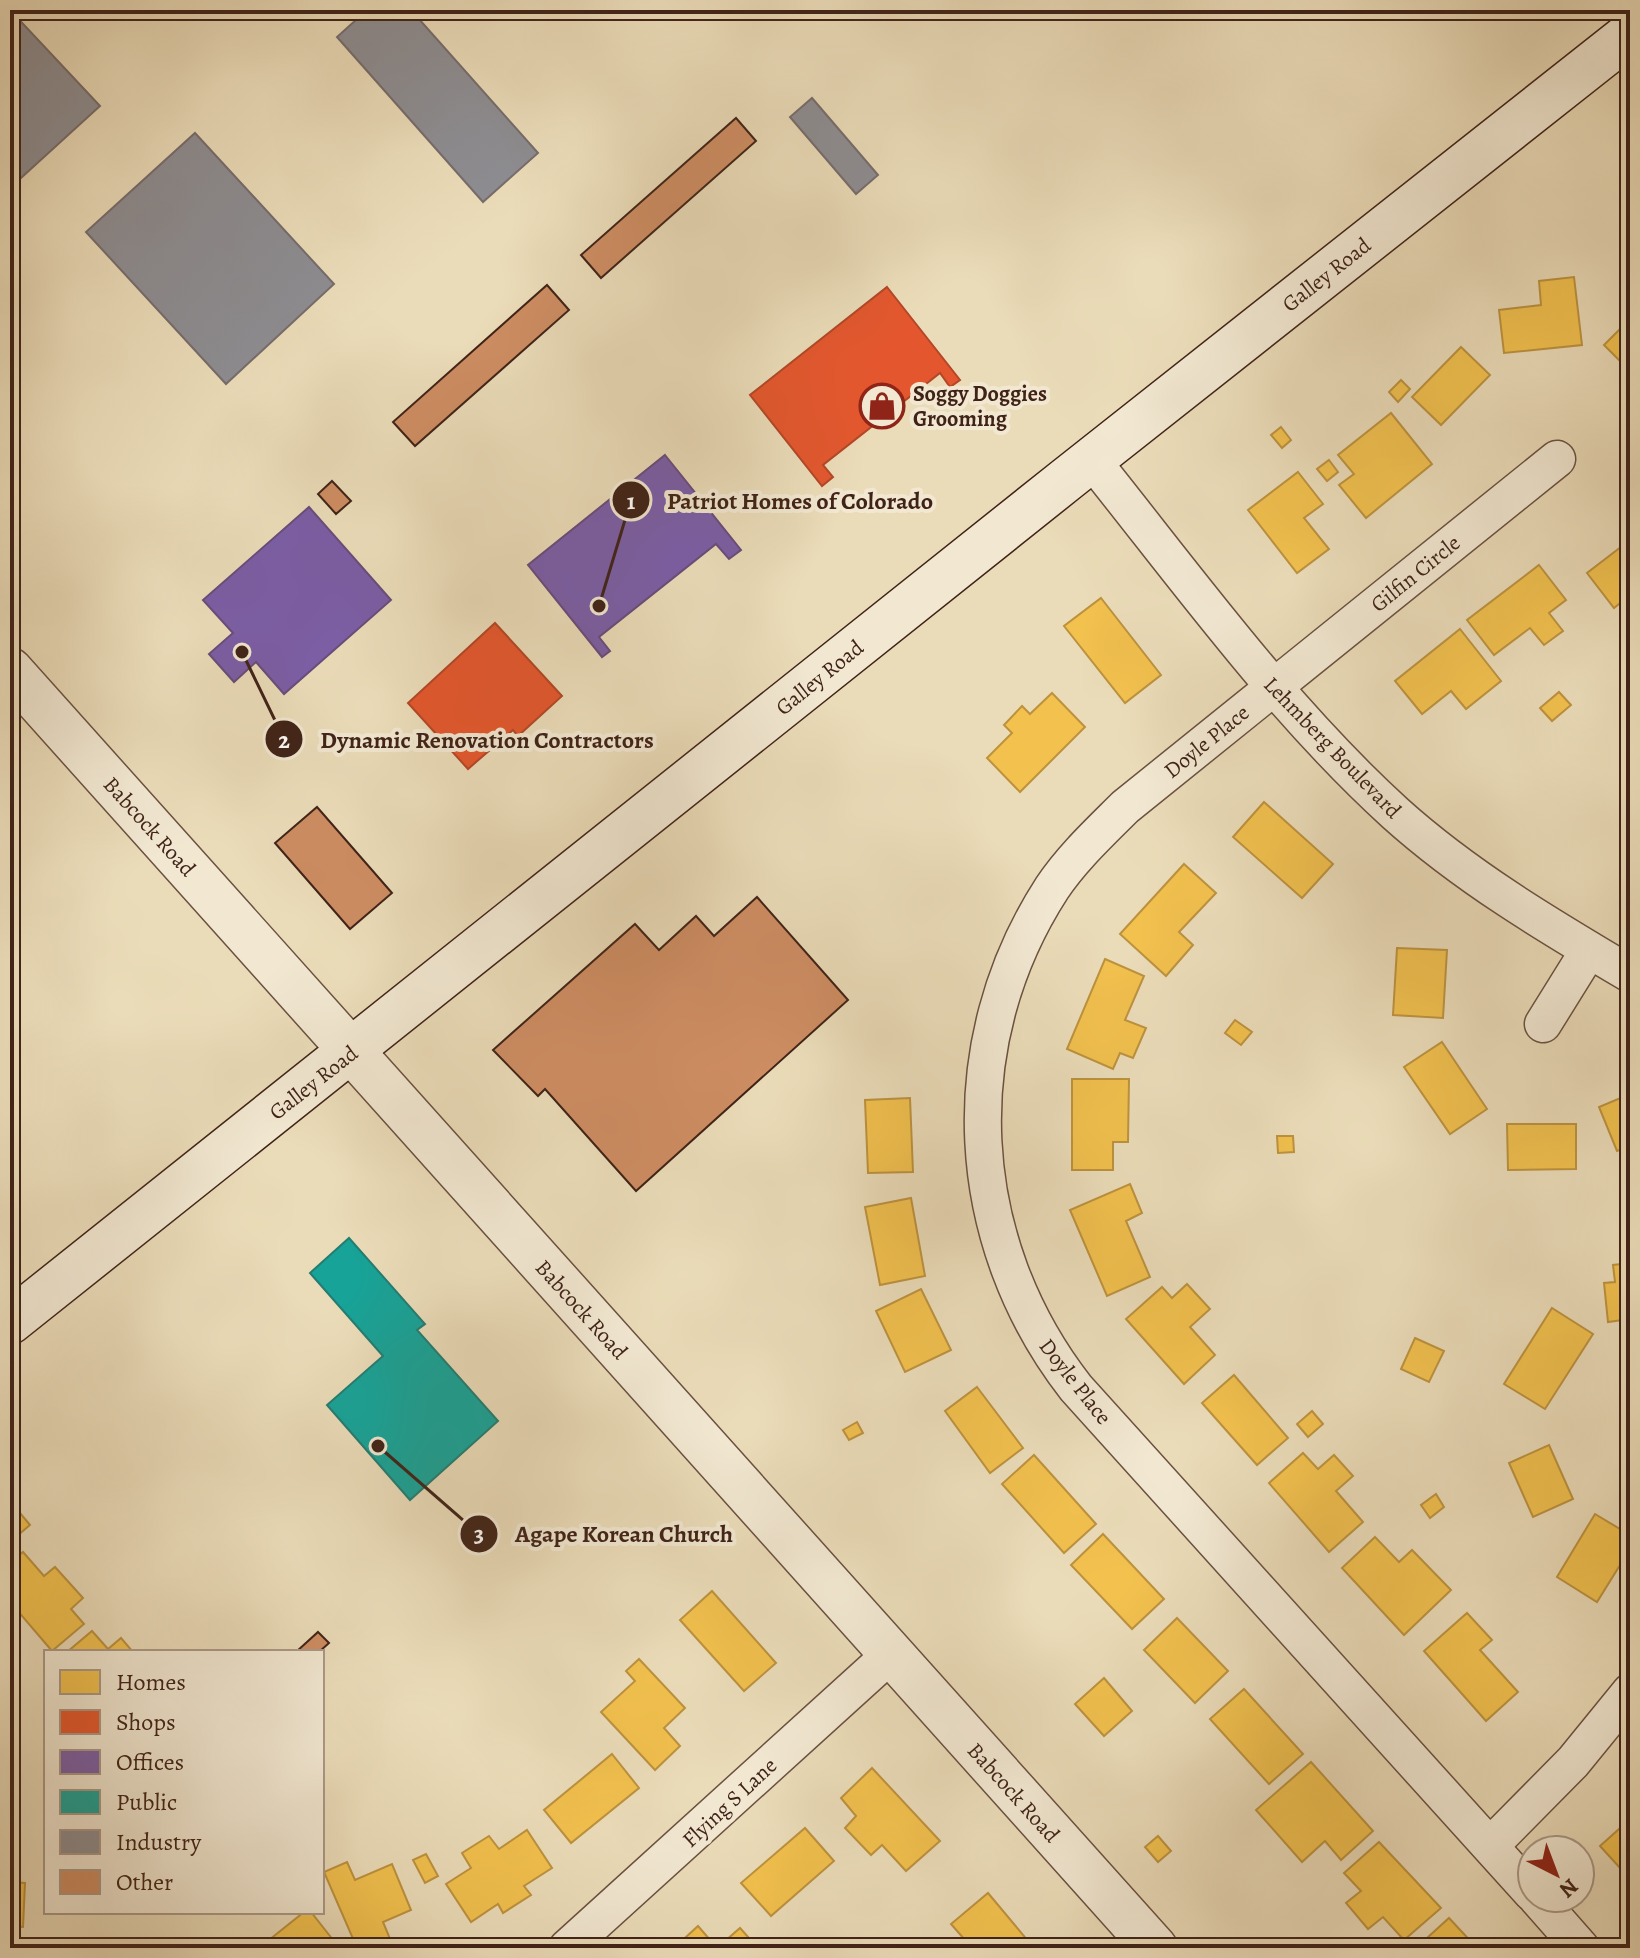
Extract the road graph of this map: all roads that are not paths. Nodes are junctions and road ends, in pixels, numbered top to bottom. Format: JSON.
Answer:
{"nodes":[{"id":1,"x":1630,"y":34,"type":"edge"},
{"id":2,"x":1091,"y":459,"type":"junction"},
{"id":3,"x":1557,"y":459,"type":"dead end"},
{"id":4,"x":10,"y":670,"type":"edge"},
{"id":5,"x":1273,"y":687,"type":"junction"},
{"id":6,"x":1589,"y":950,"type":"junction"},
{"id":7,"x":1630,"y":974,"type":"edge"},
{"id":8,"x":1543,"y":1024,"type":"dead end"},
{"id":9,"x":352,"y":1051,"type":"junction"},
{"id":10,"x":10,"y":1322,"type":"edge"},
{"id":11,"x":890,"y":1655,"type":"junction"},
{"id":12,"x":1630,"y":1692,"type":"edge"},
{"id":13,"x":1490,"y":1846,"type":"junction"},
{"id":14,"x":1516,"y":1875,"type":"edge"},
{"id":15,"x":1551,"y":1914,"type":"edge"},
{"id":16,"x":567,"y":1948,"type":"edge"},
{"id":17,"x":1155,"y":1948,"type":"edge"},
{"id":18,"x":1581,"y":1948,"type":"edge"}],
"edges":[{"from":1,"to":2,"type":"main road","name":"Galley Road"},
{"from":2,"to":5,"type":"street","name":"Lehmberg Boulevard"},
{"from":2,"to":9,"type":"main road","name":"Galley Road"},
{"from":3,"to":5,"type":"street","name":"Gilfin Circle"},
{"from":4,"to":9,"type":"main road","name":"Babcock Road"},
{"from":5,"to":6,"type":"street","name":"Lehmberg Boulevard"},
{"from":5,"to":13,"type":"street","name":"Doyle Place"},
{"from":6,"to":7,"type":"street","name":"Lehmberg Boulevard"},
{"from":6,"to":8,"type":"street"},
{"from":9,"to":10,"type":"main road","name":"Galley Road"},
{"from":9,"to":11,"type":"main road","name":"Babcock Road"},
{"from":11,"to":16,"type":"street","name":"Flying S Lane"},
{"from":11,"to":17,"type":"main road","name":"Babcock Road"},
{"from":12,"to":13,"type":"street"},
{"from":13,"to":14,"type":"street","name":"Doyle Place"},
{"from":15,"to":18,"type":"street"}]}
